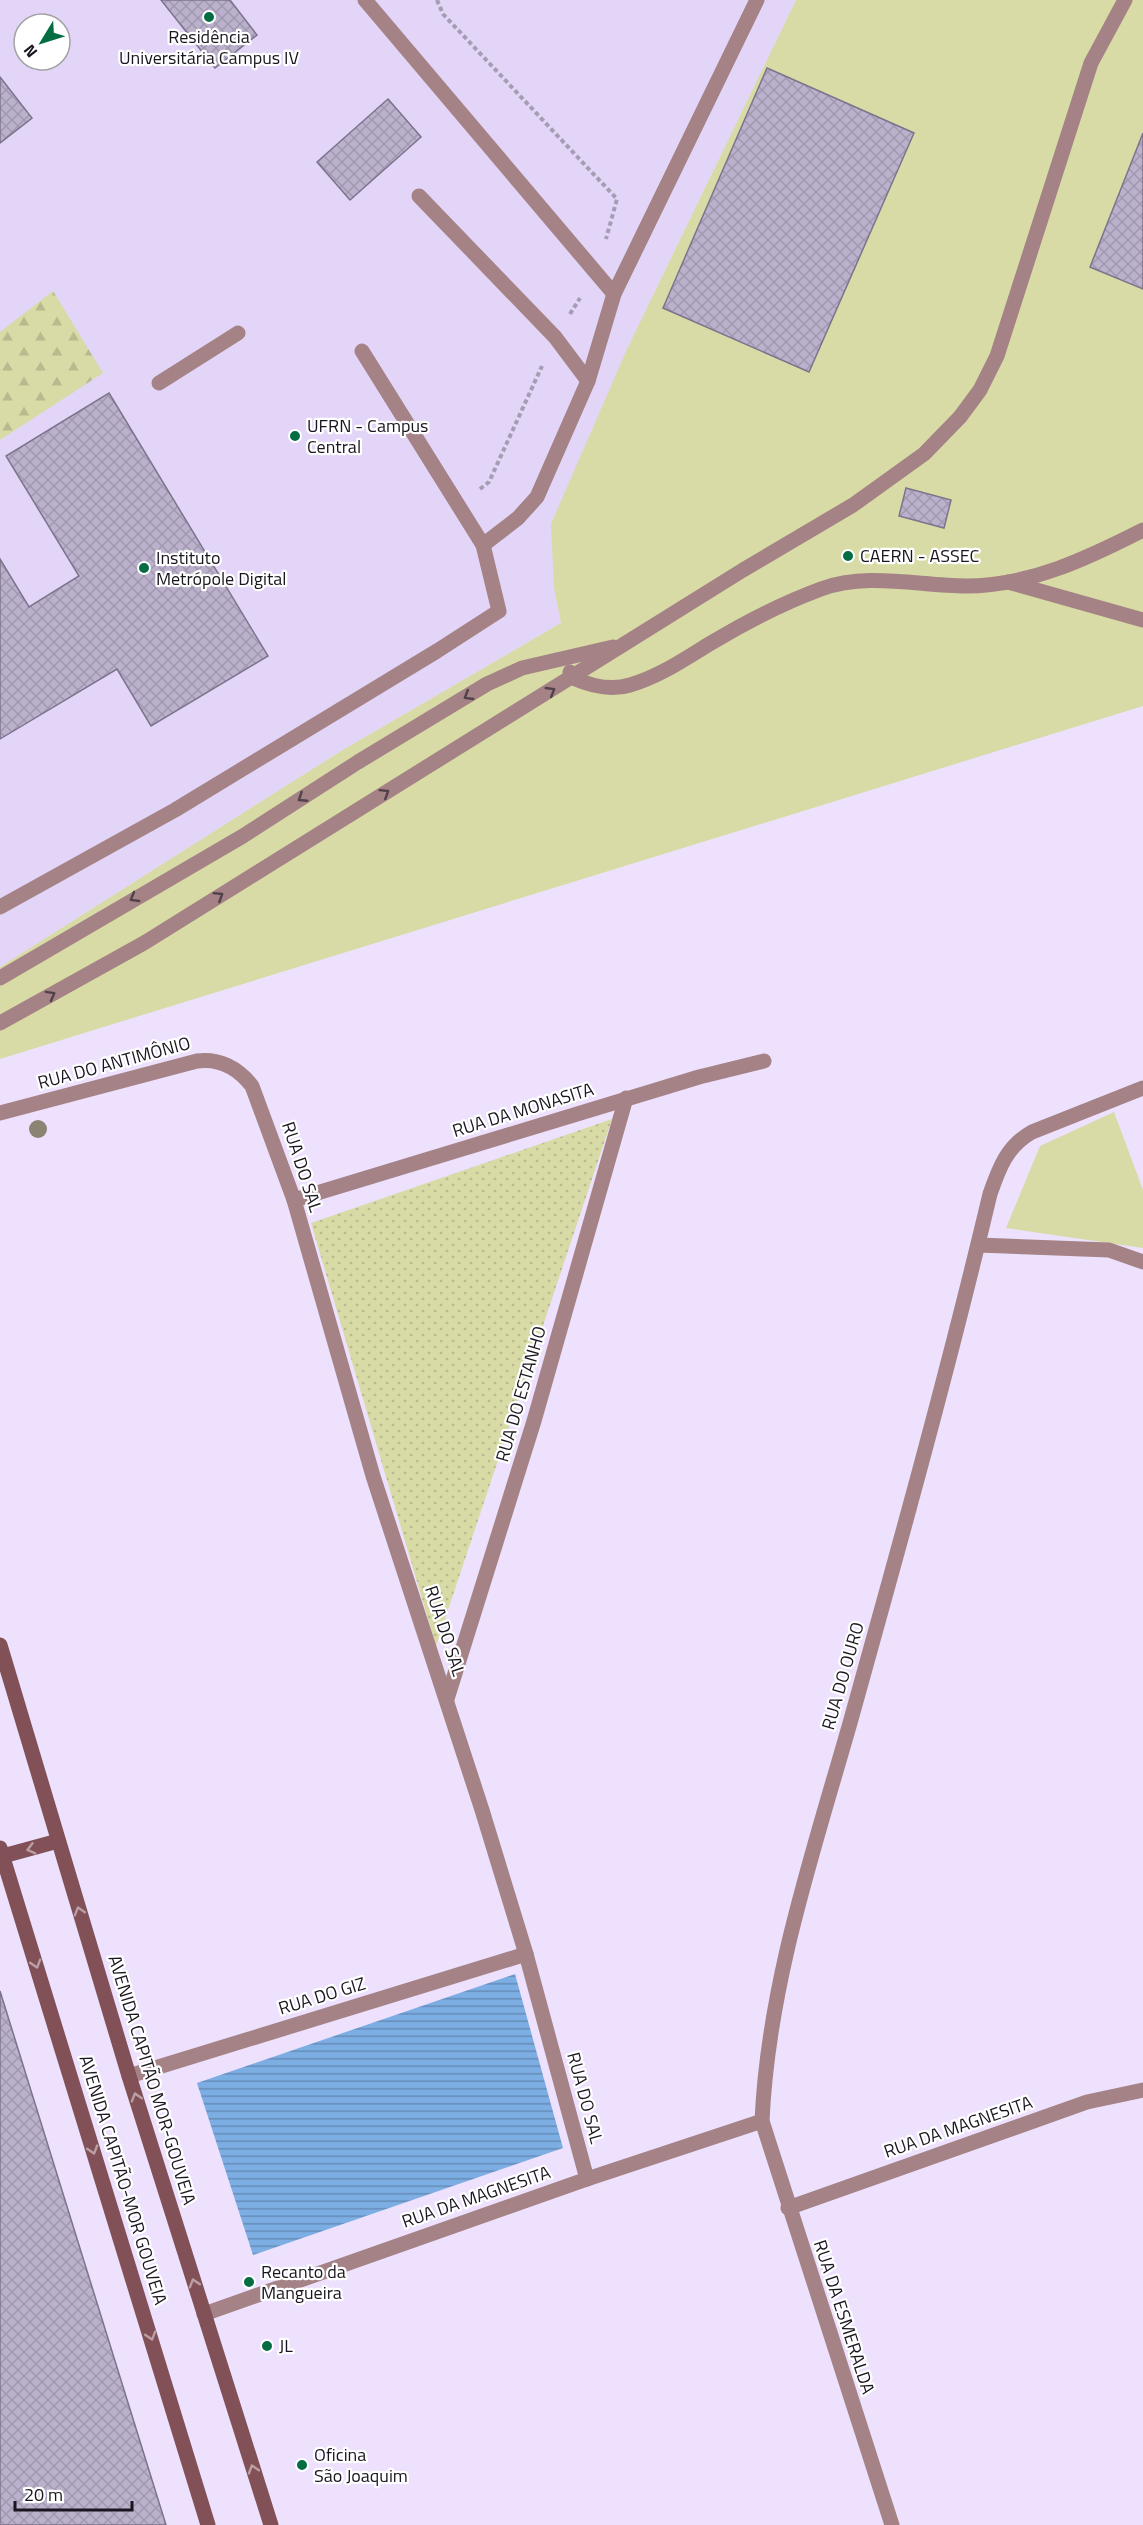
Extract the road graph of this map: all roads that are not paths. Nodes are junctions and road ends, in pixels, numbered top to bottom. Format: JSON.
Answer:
{"nodes":[{"id":1,"x":366,"y":0,"type":"edge"},
{"id":2,"x":757,"y":0,"type":"edge"},
{"id":3,"x":1125,"y":0,"type":"edge"},
{"id":4,"x":420,"y":196,"type":"dead end"},
{"id":5,"x":614,"y":294,"type":"junction"},
{"id":6,"x":238,"y":333,"type":"dead end"},
{"id":7,"x":362,"y":351,"type":"dead end"},
{"id":8,"x":588,"y":381,"type":"junction"},
{"id":9,"x":159,"y":383,"type":"dead end"},
{"id":10,"x":1143,"y":530,"type":"edge"},
{"id":11,"x":483,"y":545,"type":"junction"},
{"id":12,"x":1008,"y":582,"type":"junction"},
{"id":13,"x":1143,"y":620,"type":"edge"},
{"id":14,"x":622,"y":645,"type":"junction"},
{"id":15,"x":563,"y":659,"type":"junction"},
{"id":16,"x":573,"y":678,"type":"junction"},
{"id":17,"x":0,"y":907,"type":"edge"},
{"id":18,"x":0,"y":978,"type":"edge"},
{"id":19,"x":0,"y":1023,"type":"edge"},
{"id":20,"x":764,"y":1061,"type":"dead end"},
{"id":21,"x":1143,"y":1088,"type":"edge"},
{"id":22,"x":258,"y":1098,"type":"joint"},
{"id":23,"x":626,"y":1098,"type":"junction"},
{"id":24,"x":0,"y":1113,"type":"edge"},
{"id":25,"x":294,"y":1200,"type":"junction"},
{"id":26,"x":978,"y":1245,"type":"junction"},
{"id":27,"x":1143,"y":1262,"type":"edge"},
{"id":28,"x":0,"y":1645,"type":"edge"},
{"id":29,"x":447,"y":1700,"type":"junction"},
{"id":30,"x":58,"y":1841,"type":"junction"},
{"id":31,"x":1,"y":1852,"type":"edge"},
{"id":32,"x":526,"y":1954,"type":"junction"},
{"id":33,"x":129,"y":2076,"type":"junction"},
{"id":34,"x":1143,"y":2090,"type":"edge"},
{"id":35,"x":762,"y":2121,"type":"junction"},
{"id":36,"x":587,"y":2179,"type":"junction"},
{"id":37,"x":788,"y":2208,"type":"junction"},
{"id":38,"x":204,"y":2314,"type":"junction"},
{"id":39,"x":208,"y":2525,"type":"edge"},
{"id":40,"x":271,"y":2525,"type":"edge"},
{"id":41,"x":892,"y":2525,"type":"edge"}],
"edges":[{"from":1,"to":5,"type":"street"},
{"from":2,"to":5,"type":"street"},
{"from":3,"to":14,"type":"street"},
{"from":4,"to":8,"type":"street"},
{"from":5,"to":8,"type":"street"},
{"from":6,"to":9,"type":"street"},
{"from":7,"to":11,"type":"street"},
{"from":8,"to":11,"type":"street"},
{"from":10,"to":12,"type":"street"},
{"from":11,"to":17,"type":"street"},
{"from":12,"to":13,"type":"street"},
{"from":12,"to":16,"type":"street"},
{"from":14,"to":15,"type":"street"},
{"from":14,"to":16,"type":"street"},
{"from":15,"to":16,"type":"street"},
{"from":15,"to":18,"type":"street","one_way":true},
{"from":19,"to":16,"type":"street","one_way":true},
{"from":20,"to":23,"type":"street","name":"RUA DA MONASITA"},
{"from":21,"to":26,"type":"street","name":"RUA DO OURO"},
{"from":22,"to":24,"type":"street","name":"RUA DO ANTIMÔNIO"},
{"from":22,"to":25,"type":"street","name":"RUA DO SAL"},
{"from":23,"to":25,"type":"street","name":"RUA DA MONASITA"},
{"from":23,"to":29,"type":"street","name":"RUA DO ESTANHO"},
{"from":25,"to":29,"type":"street","name":"RUA DO SAL"},
{"from":26,"to":27,"type":"street"},
{"from":26,"to":35,"type":"street","name":"RUA DO OURO"},
{"from":28,"to":30,"type":"main road","name":"AVENIDA CAPITÃO MOR-GOUVEIA"},
{"from":29,"to":32,"type":"street","name":"RUA DO SAL"},
{"from":30,"to":31,"type":"main road","one_way":true},
{"from":33,"to":30,"type":"main road","name":"AVENIDA CAPITÃO MOR-GOUVEIA","one_way":true},
{"from":31,"to":39,"type":"main road","name":"AVENIDA CAPITÃO-MOR GOUVEIA","one_way":true},
{"from":32,"to":33,"type":"street","name":"RUA DO GIZ"},
{"from":32,"to":36,"type":"street","name":"RUA DO SAL"},
{"from":38,"to":33,"type":"main road","name":"AVENIDA CAPITÃO MOR-GOUVEIA","one_way":true},
{"from":34,"to":37,"type":"street","name":"RUA DA MAGNESITA"},
{"from":35,"to":36,"type":"street","name":"RUA DA MAGNESITA"},
{"from":35,"to":37,"type":"street","name":"RUA DA ESMERALDA"},
{"from":36,"to":38,"type":"street","name":"RUA DA MAGNESITA"},
{"from":37,"to":41,"type":"street","name":"RUA DA ESMERALDA"},
{"from":40,"to":38,"type":"main road","name":"AVENIDA CAPITÃO MOR-GOUVEIA","one_way":true}]}
